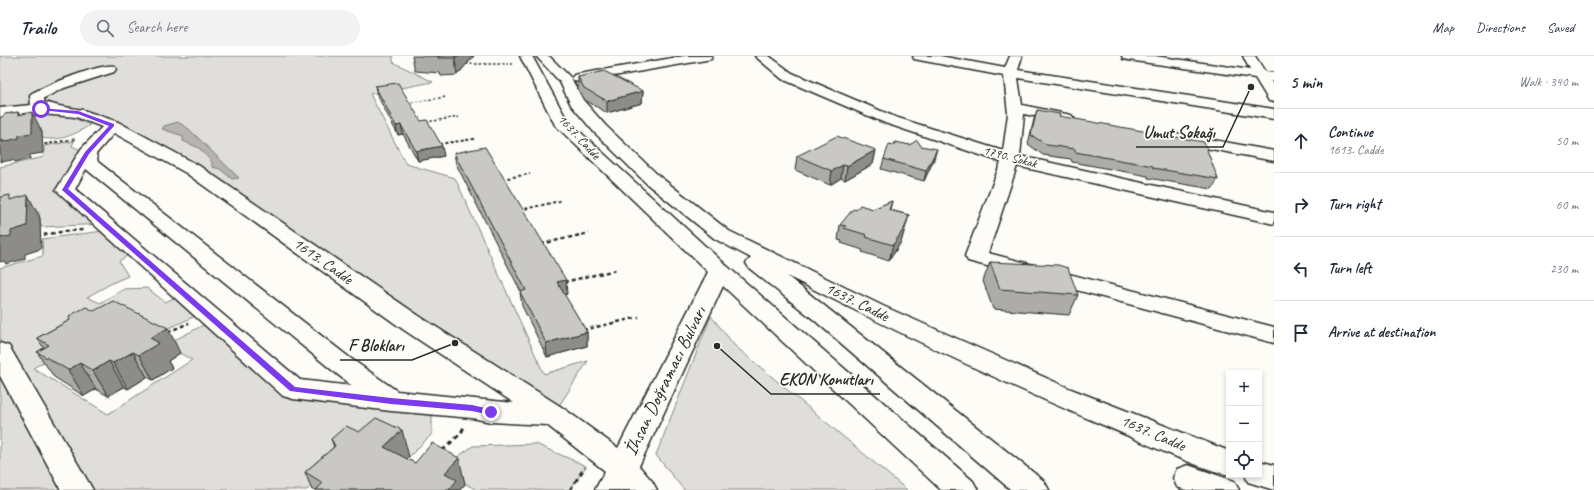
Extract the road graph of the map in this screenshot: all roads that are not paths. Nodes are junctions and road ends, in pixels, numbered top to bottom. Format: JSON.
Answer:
{"nodes":[{"id":1,"x":542,"y":56,"type":"edge"},
{"id":2,"x":706,"y":56,"type":"edge"},
{"id":3,"x":761,"y":56,"type":"edge"},
{"id":4,"x":919,"y":56,"type":"edge"},
{"id":5,"x":1016,"y":56,"type":"edge"},
{"id":6,"x":1128,"y":56,"type":"edge"},
{"id":7,"x":1249,"y":56,"type":"edge"},
{"id":8,"x":521,"y":60,"type":"edge"},
{"id":9,"x":109,"y":69,"type":"dead end"},
{"id":10,"x":1010,"y":73,"type":"junction"},
{"id":11,"x":1268,"y":76,"type":"edge"},
{"id":12,"x":566,"y":81,"type":"junction"},
{"id":13,"x":1274,"y":98,"type":"edge"},
{"id":14,"x":1014,"y":108,"type":"junction"},
{"id":15,"x":50,"y":110,"type":"junction"},
{"id":16,"x":0,"y":113,"type":"edge"},
{"id":17,"x":1274,"y":114,"type":"edge"},
{"id":18,"x":1083,"y":121,"type":"edge"},
{"id":19,"x":112,"y":125,"type":"junction"},
{"id":20,"x":0,"y":127,"type":"edge"},
{"id":21,"x":1159,"y":135,"type":"edge"},
{"id":22,"x":85,"y":145,"type":"junction"},
{"id":23,"x":1274,"y":156,"type":"edge"},
{"id":24,"x":1011,"y":159,"type":"junction"},
{"id":25,"x":1274,"y":218,"type":"edge"},
{"id":26,"x":722,"y":235,"type":"junction"},
{"id":27,"x":719,"y":272,"type":"junction"},
{"id":28,"x":1274,"y":335,"type":"edge"},
{"id":29,"x":0,"y":352,"type":"edge"},
{"id":30,"x":391,"y":401,"type":"junction"},
{"id":31,"x":553,"y":415,"type":"junction"},
{"id":32,"x":1226,"y":461,"type":"edge"},
{"id":33,"x":1262,"y":474,"type":"edge"},
{"id":34,"x":1188,"y":478,"type":"dead end"},
{"id":35,"x":1274,"y":478,"type":"edge"},
{"id":36,"x":625,"y":483,"type":"edge"},
{"id":37,"x":77,"y":490,"type":"edge"},
{"id":38,"x":962,"y":490,"type":"edge"},
{"id":39,"x":1033,"y":490,"type":"edge"},
{"id":40,"x":1223,"y":490,"type":"edge"}],
"edges":[{"from":1,"to":12,"type":"street","name":"1637. Cadde"},
{"from":2,"to":12,"type":"street"},
{"from":3,"to":24,"type":"street","name":"1790. Sokak"},
{"from":4,"to":10,"type":"street"},
{"from":5,"to":10,"type":"street"},
{"from":6,"to":11,"type":"street"},
{"from":7,"to":11,"type":"street"},
{"from":8,"to":27,"type":"street","name":"1637. Cadde"},
{"from":9,"to":15,"type":"street"},
{"from":10,"to":14,"type":"street"},
{"from":10,"to":17,"type":"street"},
{"from":11,"to":13,"type":"street"},
{"from":12,"to":26,"type":"street","name":"1637. Cadde"},
{"from":14,"to":18,"type":"street"},
{"from":14,"to":24,"type":"street"},
{"from":15,"to":16,"type":"street","name":"1613. Cadde"},
{"from":15,"to":19,"type":"street","name":"1613. Cadde"},
{"from":15,"to":20,"type":"street"},
{"from":19,"to":22,"type":"street"},
{"from":19,"to":31,"type":"street","name":"1613. Cadde"},
{"from":21,"to":23,"type":"street"},
{"from":22,"to":30,"type":"street"},
{"from":22,"to":30,"type":"street"},
{"from":24,"to":25,"type":"street","name":"1790. Sokak"},
{"from":24,"to":28,"type":"street"},
{"from":26,"to":32,"type":"street","name":"1637. Cadde"},
{"from":26,"to":39,"type":"street"},
{"from":27,"to":36,"type":"street","name":"İhsan Doğramacı Bulvarı"},
{"from":27,"to":38,"type":"street","name":"1637. Cadde"},
{"from":29,"to":37,"type":"street"},
{"from":30,"to":31,"type":"street"},
{"from":31,"to":36,"type":"street","name":"1613. Cadde"},
{"from":33,"to":35,"type":"street"},
{"from":34,"to":40,"type":"street"}]}
